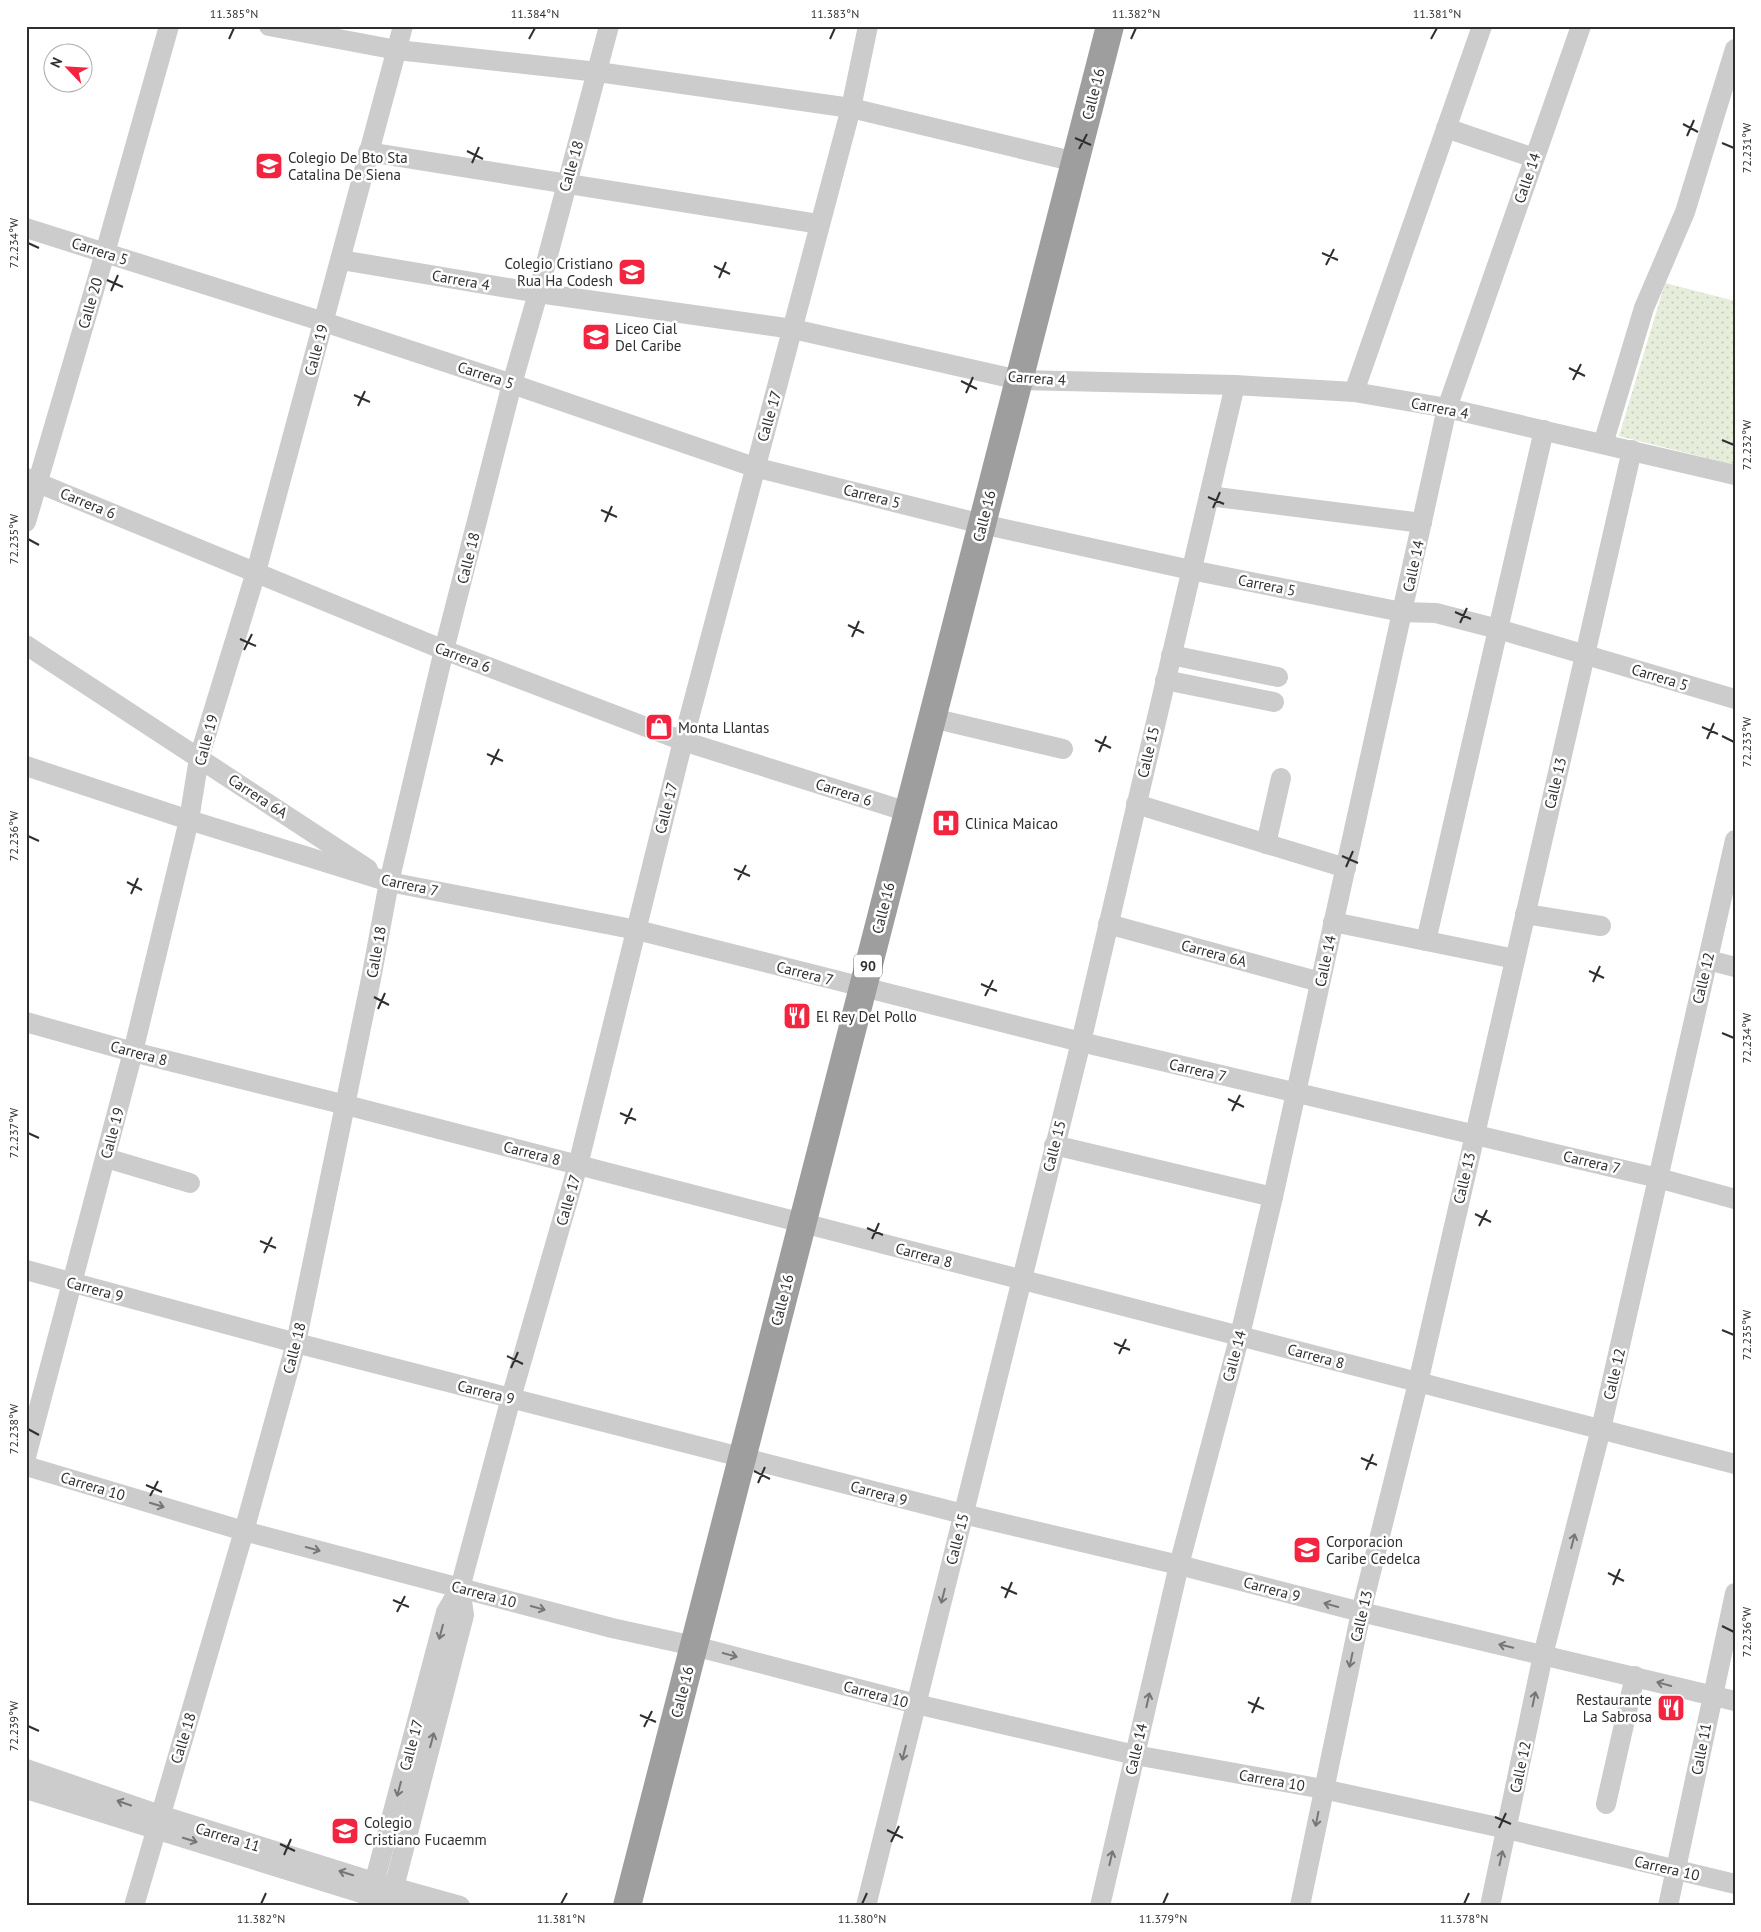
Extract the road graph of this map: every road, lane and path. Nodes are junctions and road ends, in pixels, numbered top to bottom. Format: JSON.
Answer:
{"nodes":[{"id":1,"x":168,"y":26,"type":"edge"},
{"id":2,"x":268,"y":26,"type":"edge"},
{"id":3,"x":403,"y":26,"type":"edge"},
{"id":4,"x":609,"y":26,"type":"edge"},
{"id":5,"x":868,"y":26,"type":"edge"},
{"id":6,"x":1110,"y":26,"type":"edge"},
{"id":7,"x":1482,"y":26,"type":"edge"},
{"id":8,"x":1581,"y":26,"type":"edge"},
{"id":9,"x":1735,"y":49,"type":"edge"},
{"id":10,"x":397,"y":50,"type":"junction"},
{"id":11,"x":598,"y":72,"type":"junction"},
{"id":12,"x":851,"y":108,"type":"junction"},
{"id":13,"x":1446,"y":128,"type":"junction"},
{"id":14,"x":368,"y":152,"type":"junction"},
{"id":15,"x":1534,"y":158,"type":"junction"},
{"id":16,"x":1076,"y":162,"type":"junction"},
{"id":17,"x":566,"y":184,"type":"junction"},
{"id":18,"x":819,"y":224,"type":"junction"},
{"id":19,"x":26,"y":228,"type":"edge"},
{"id":20,"x":105,"y":253,"type":"junction"},
{"id":21,"x":341,"y":260,"type":"junction"},
{"id":22,"x":538,"y":293,"type":"junction"},
{"id":23,"x":324,"y":322,"type":"junction"},
{"id":24,"x":793,"y":330,"type":"junction"},
{"id":25,"x":1020,"y":380,"type":"junction"},
{"id":26,"x":512,"y":384,"type":"junction"},
{"id":27,"x":1235,"y":384,"type":"junction"},
{"id":28,"x":1354,"y":392,"type":"junction"},
{"id":29,"x":1448,"y":408,"type":"junction"},
{"id":30,"x":1544,"y":430,"type":"junction"},
{"id":31,"x":1603,"y":444,"type":"junction"},
{"id":32,"x":1632,"y":450,"type":"junction"},
{"id":33,"x":754,"y":467,"type":"junction"},
{"id":34,"x":1735,"y":476,"type":"edge"},
{"id":35,"x":32,"y":480,"type":"edge"},
{"id":36,"x":1209,"y":496,"type":"junction"},
{"id":37,"x":26,"y":522,"type":"edge"},
{"id":38,"x":1422,"y":523,"type":"junction"},
{"id":39,"x":982,"y":524,"type":"junction"},
{"id":40,"x":1191,"y":570,"type":"junction"},
{"id":41,"x":256,"y":572,"type":"junction"},
{"id":42,"x":1402,"y":612,"type":"junction"},
{"id":43,"x":1498,"y":629,"type":"junction"},
{"id":44,"x":26,"y":645,"type":"edge"},
{"id":45,"x":444,"y":650,"type":"junction"},
{"id":46,"x":1585,"y":654,"type":"junction"},
{"id":47,"x":1171,"y":655,"type":"junction"},
{"id":48,"x":1278,"y":677,"type":"dead end"},
{"id":49,"x":1165,"y":680,"type":"junction"},
{"id":50,"x":1735,"y":699,"type":"edge"},
{"id":51,"x":1274,"y":702,"type":"dead end"},
{"id":52,"x":932,"y":718,"type":"junction"},
{"id":53,"x":683,"y":741,"type":"junction"},
{"id":54,"x":1063,"y":748,"type":"dead end"},
{"id":55,"x":200,"y":758,"type":"junction"},
{"id":56,"x":26,"y":766,"type":"edge"},
{"id":57,"x":1281,"y":778,"type":"dead end"},
{"id":58,"x":1136,"y":804,"type":"junction"},
{"id":59,"x":908,"y":812,"type":"junction"},
{"id":60,"x":189,"y":820,"type":"junction"},
{"id":61,"x":1735,"y":840,"type":"edge"},
{"id":62,"x":1266,"y":844,"type":"junction"},
{"id":63,"x":1346,"y":868,"type":"junction"},
{"id":64,"x":389,"y":882,"type":"junction"},
{"id":65,"x":1525,"y":914,"type":"junction"},
{"id":66,"x":1333,"y":922,"type":"junction"},
{"id":67,"x":1108,"y":924,"type":"junction"},
{"id":68,"x":1601,"y":926,"type":"dead end"},
{"id":69,"x":637,"y":930,"type":"junction"},
{"id":70,"x":1426,"y":941,"type":"junction"},
{"id":71,"x":1515,"y":959,"type":"junction"},
{"id":72,"x":1708,"y":960,"type":"junction"},
{"id":73,"x":1735,"y":967,"type":"edge"},
{"id":74,"x":1320,"y":982,"type":"junction"},
{"id":75,"x":863,"y":987,"type":"junction"},
{"id":76,"x":26,"y":1022,"type":"edge"},
{"id":77,"x":1080,"y":1042,"type":"junction"},
{"id":78,"x":134,"y":1052,"type":"junction"},
{"id":79,"x":1296,"y":1093,"type":"junction"},
{"id":80,"x":346,"y":1105,"type":"junction"},
{"id":81,"x":1474,"y":1134,"type":"junction"},
{"id":82,"x":1054,"y":1145,"type":"junction"},
{"id":83,"x":106,"y":1158,"type":"junction"},
{"id":84,"x":578,"y":1165,"type":"junction"},
{"id":85,"x":1658,"y":1178,"type":"junction"},
{"id":86,"x":190,"y":1183,"type":"dead end"},
{"id":87,"x":1272,"y":1197,"type":"junction"},
{"id":88,"x":1735,"y":1199,"type":"edge"},
{"id":89,"x":802,"y":1223,"type":"junction"},
{"id":90,"x":26,"y":1270,"type":"edge"},
{"id":91,"x":1022,"y":1281,"type":"junction"},
{"id":92,"x":72,"y":1283,"type":"junction"},
{"id":93,"x":1240,"y":1335,"type":"junction"},
{"id":94,"x":296,"y":1343,"type":"junction"},
{"id":95,"x":1418,"y":1383,"type":"junction"},
{"id":96,"x":511,"y":1398,"type":"junction"},
{"id":97,"x":1602,"y":1429,"type":"junction"},
{"id":98,"x":26,"y":1457,"type":"edge"},
{"id":99,"x":742,"y":1457,"type":"junction"},
{"id":100,"x":1735,"y":1464,"type":"edge"},
{"id":101,"x":26,"y":1466,"type":"edge"},
{"id":102,"x":963,"y":1514,"type":"junction"},
{"id":103,"x":244,"y":1531,"type":"junction"},
{"id":104,"x":1179,"y":1565,"type":"junction"},
{"id":105,"x":460,"y":1588,"type":"junction"},
{"id":106,"x":1735,"y":1593,"type":"edge"},
{"id":107,"x":1361,"y":1612,"type":"junction"},
{"id":108,"x":694,"y":1646,"type":"junction"},
{"id":109,"x":1543,"y":1655,"type":"junction"},
{"id":110,"x":1635,"y":1676,"type":"junction"},
{"id":111,"x":1712,"y":1696,"type":"junction"},
{"id":112,"x":1735,"y":1701,"type":"edge"},
{"id":113,"x":916,"y":1704,"type":"junction"},
{"id":114,"x":1135,"y":1756,"type":"junction"},
{"id":115,"x":26,"y":1769,"type":"edge"},
{"id":116,"x":26,"y":1789,"type":"edge"},
{"id":117,"x":1324,"y":1789,"type":"junction"},
{"id":118,"x":1606,"y":1804,"type":"dead end"},
{"id":119,"x":158,"y":1823,"type":"junction"},
{"id":120,"x":1507,"y":1828,"type":"junction"},
{"id":121,"x":1676,"y":1871,"type":"junction"},
{"id":122,"x":1735,"y":1884,"type":"edge"},
{"id":123,"x":384,"y":1898,"type":"edge"},
{"id":124,"x":134,"y":1906,"type":"edge"},
{"id":125,"x":460,"y":1906,"type":"edge"},
{"id":126,"x":627,"y":1906,"type":"edge"},
{"id":127,"x":866,"y":1906,"type":"edge"},
{"id":128,"x":1100,"y":1906,"type":"edge"},
{"id":129,"x":1300,"y":1906,"type":"edge"},
{"id":130,"x":1490,"y":1906,"type":"edge"},
{"id":131,"x":1668,"y":1906,"type":"edge"}],
"edges":[{"from":1,"to":20,"type":"street","name":"Calle 20"},
{"from":2,"to":10,"type":"street"},
{"from":3,"to":10,"type":"street","name":"Calle 19"},
{"from":4,"to":11,"type":"street","name":"Calle 18"},
{"from":5,"to":12,"type":"street","name":"Calle 17"},
{"from":6,"to":16,"type":"highway","name":"Calle 16","number":"90"},
{"from":7,"to":13,"type":"street"},
{"from":8,"to":15,"type":"street","name":"Calle 14"},
{"from":9,"to":31,"type":"street"},
{"from":10,"to":11,"type":"street"},
{"from":10,"to":14,"type":"street","name":"Calle 19"},
{"from":11,"to":12,"type":"street"},
{"from":11,"to":17,"type":"street","name":"Calle 18"},
{"from":12,"to":16,"type":"street"},
{"from":12,"to":18,"type":"street","name":"Calle 17"},
{"from":13,"to":15,"type":"street"},
{"from":13,"to":28,"type":"street"},
{"from":14,"to":17,"type":"street"},
{"from":14,"to":21,"type":"street","name":"Calle 19"},
{"from":15,"to":29,"type":"street","name":"Calle 14"},
{"from":16,"to":25,"type":"highway","name":"Calle 16","number":"90"},
{"from":17,"to":18,"type":"street"},
{"from":17,"to":22,"type":"street","name":"Calle 18"},
{"from":18,"to":24,"type":"street","name":"Calle 17"},
{"from":19,"to":20,"type":"street","name":"Carrera 5"},
{"from":20,"to":23,"type":"street","name":"Carrera 5"},
{"from":20,"to":35,"type":"street","name":"Calle 20"},
{"from":21,"to":22,"type":"street","name":"Carrera 4"},
{"from":21,"to":23,"type":"street","name":"Calle 19"},
{"from":22,"to":24,"type":"street","name":"Carrera 4"},
{"from":22,"to":26,"type":"street","name":"Calle 18"},
{"from":23,"to":26,"type":"street","name":"Carrera 5"},
{"from":23,"to":41,"type":"street","name":"Calle 19"},
{"from":24,"to":25,"type":"street","name":"Carrera 4"},
{"from":24,"to":33,"type":"street","name":"Calle 17"},
{"from":25,"to":27,"type":"street","name":"Carrera 4"},
{"from":25,"to":39,"type":"highway","name":"Calle 16","number":"90"},
{"from":26,"to":33,"type":"street","name":"Carrera 5"},
{"from":26,"to":45,"type":"street","name":"Calle 18"},
{"from":27,"to":28,"type":"street","name":"Carrera 4"},
{"from":27,"to":36,"type":"street","name":"Calle 15"},
{"from":28,"to":29,"type":"street","name":"Carrera 4"},
{"from":29,"to":30,"type":"street","name":"Carrera 4"},
{"from":29,"to":38,"type":"street","name":"Calle 14"},
{"from":30,"to":31,"type":"street","name":"Carrera 4"},
{"from":30,"to":43,"type":"street"},
{"from":31,"to":32,"type":"street","name":"Carrera 4"},
{"from":32,"to":34,"type":"street","name":"Carrera 4"},
{"from":32,"to":46,"type":"street","name":"Calle 13"},
{"from":33,"to":39,"type":"street","name":"Carrera 5"},
{"from":33,"to":53,"type":"street","name":"Calle 17"},
{"from":35,"to":37,"type":"street","name":"Calle 20"},
{"from":35,"to":41,"type":"street","name":"Carrera 6"},
{"from":36,"to":38,"type":"street"},
{"from":36,"to":40,"type":"street","name":"Calle 15"},
{"from":38,"to":42,"type":"street","name":"Calle 14"},
{"from":39,"to":40,"type":"street","name":"Carrera 5"},
{"from":39,"to":52,"type":"highway","name":"Calle 16","number":"90"},
{"from":40,"to":42,"type":"street","name":"Carrera 5"},
{"from":40,"to":47,"type":"street","name":"Calle 15"},
{"from":41,"to":45,"type":"street","name":"Carrera 6"},
{"from":41,"to":55,"type":"street","name":"Calle 19"},
{"from":42,"to":43,"type":"street","name":"Carrera 5"},
{"from":42,"to":63,"type":"street","name":"Calle 14"},
{"from":43,"to":46,"type":"street","name":"Carrera 5"},
{"from":43,"to":70,"type":"street"},
{"from":44,"to":55,"type":"street","name":"Carrera 6A"},
{"from":45,"to":53,"type":"street","name":"Carrera 6"},
{"from":45,"to":64,"type":"street","name":"Calle 18"},
{"from":46,"to":50,"type":"street","name":"Carrera 5"},
{"from":46,"to":65,"type":"street","name":"Calle 13"},
{"from":47,"to":48,"type":"street"},
{"from":47,"to":49,"type":"street","name":"Calle 15"},
{"from":49,"to":51,"type":"street"},
{"from":49,"to":58,"type":"street","name":"Calle 15"},
{"from":52,"to":54,"type":"street"},
{"from":52,"to":59,"type":"highway","name":"Calle 16","number":"90"},
{"from":53,"to":59,"type":"street","name":"Carrera 6"},
{"from":53,"to":69,"type":"street","name":"Calle 17"},
{"from":55,"to":60,"type":"street","name":"Calle 19"},
{"from":55,"to":64,"type":"street","name":"Carrera 6A"},
{"from":56,"to":60,"type":"street","name":"Carrera 7"},
{"from":57,"to":62,"type":"street"},
{"from":58,"to":62,"type":"street"},
{"from":58,"to":67,"type":"street","name":"Calle 15"},
{"from":59,"to":75,"type":"highway","name":"Calle 16","number":"90"},
{"from":60,"to":64,"type":"street","name":"Carrera 7"},
{"from":60,"to":78,"type":"street","name":"Calle 19"},
{"from":61,"to":72,"type":"street","name":"Calle 12"},
{"from":62,"to":63,"type":"street"},
{"from":63,"to":66,"type":"street","name":"Calle 14"},
{"from":64,"to":69,"type":"street","name":"Carrera 7"},
{"from":64,"to":80,"type":"street","name":"Calle 18"},
{"from":65,"to":68,"type":"street"},
{"from":65,"to":71,"type":"street","name":"Calle 13"},
{"from":66,"to":70,"type":"street"},
{"from":66,"to":74,"type":"street","name":"Calle 14"},
{"from":67,"to":74,"type":"street","name":"Carrera 6A"},
{"from":67,"to":77,"type":"street","name":"Calle 15"},
{"from":69,"to":75,"type":"street","name":"Carrera 7"},
{"from":69,"to":84,"type":"street","name":"Calle 17"},
{"from":70,"to":71,"type":"street"},
{"from":71,"to":81,"type":"street","name":"Calle 13"},
{"from":72,"to":73,"type":"street"},
{"from":72,"to":85,"type":"street","name":"Calle 12"},
{"from":74,"to":79,"type":"street","name":"Calle 14"},
{"from":75,"to":77,"type":"street","name":"Carrera 7"},
{"from":75,"to":89,"type":"highway","name":"Calle 16","number":"90"},
{"from":76,"to":78,"type":"street","name":"Carrera 8"},
{"from":77,"to":79,"type":"street","name":"Carrera 7"},
{"from":77,"to":82,"type":"street","name":"Calle 15"},
{"from":78,"to":80,"type":"street","name":"Carrera 8"},
{"from":78,"to":83,"type":"street","name":"Calle 19"},
{"from":79,"to":81,"type":"street","name":"Carrera 7"},
{"from":79,"to":87,"type":"street","name":"Calle 14"},
{"from":80,"to":84,"type":"street","name":"Carrera 8"},
{"from":80,"to":94,"type":"street","name":"Calle 18"},
{"from":81,"to":85,"type":"street","name":"Carrera 7"},
{"from":81,"to":95,"type":"street","name":"Calle 13"},
{"from":82,"to":87,"type":"street"},
{"from":82,"to":91,"type":"street","name":"Calle 15"},
{"from":83,"to":86,"type":"street"},
{"from":83,"to":92,"type":"street","name":"Calle 19"},
{"from":84,"to":89,"type":"street","name":"Carrera 8"},
{"from":84,"to":96,"type":"street","name":"Calle 17"},
{"from":85,"to":88,"type":"street","name":"Carrera 7"},
{"from":85,"to":97,"type":"street","name":"Calle 12"},
{"from":87,"to":93,"type":"street","name":"Calle 14"},
{"from":89,"to":91,"type":"street","name":"Carrera 8"},
{"from":89,"to":99,"type":"highway","name":"Calle 16","number":"90"},
{"from":90,"to":92,"type":"street","name":"Carrera 9"},
{"from":91,"to":93,"type":"street","name":"Carrera 8"},
{"from":91,"to":102,"type":"street","name":"Calle 15"},
{"from":92,"to":94,"type":"street","name":"Carrera 9"},
{"from":92,"to":98,"type":"street","name":"Calle 19"},
{"from":93,"to":95,"type":"street","name":"Carrera 8"},
{"from":93,"to":104,"type":"street","name":"Calle 14"},
{"from":94,"to":96,"type":"street","name":"Carrera 9"},
{"from":94,"to":103,"type":"street","name":"Calle 18"},
{"from":95,"to":97,"type":"street","name":"Carrera 8"},
{"from":95,"to":107,"type":"street","name":"Calle 13"},
{"from":96,"to":99,"type":"street","name":"Carrera 9"},
{"from":96,"to":105,"type":"street","name":"Calle 17"},
{"from":97,"to":100,"type":"street","name":"Carrera 8"},
{"from":109,"to":97,"type":"street","name":"Calle 12","one_way":true},
{"from":99,"to":102,"type":"street","name":"Carrera 9"},
{"from":99,"to":108,"type":"highway","name":"Calle 16","number":"90"},
{"from":101,"to":103,"type":"street","name":"Carrera 10","one_way":true},
{"from":102,"to":104,"type":"street","name":"Carrera 9"},
{"from":102,"to":113,"type":"street","name":"Calle 15","one_way":true},
{"from":103,"to":105,"type":"street","name":"Carrera 10","one_way":true},
{"from":103,"to":119,"type":"street","name":"Calle 18"},
{"from":107,"to":104,"type":"street","name":"Carrera 9","one_way":true},
{"from":114,"to":104,"type":"street","name":"Calle 14","one_way":true},
{"from":105,"to":108,"type":"street","name":"Carrera 10","one_way":true},
{"from":105,"to":123,"type":"street","name":"Calle 17"},
{"from":106,"to":111,"type":"street","name":"Calle 11"},
{"from":109,"to":107,"type":"street","name":"Carrera 9","one_way":true},
{"from":107,"to":117,"type":"street","name":"Calle 13","one_way":true},
{"from":108,"to":113,"type":"street","name":"Carrera 10","one_way":true},
{"from":108,"to":126,"type":"highway","name":"Calle 16","number":"90"},
{"from":109,"to":110,"type":"street","name":"Carrera 9"},
{"from":120,"to":109,"type":"street","name":"Calle 12","one_way":true},
{"from":111,"to":110,"type":"street","name":"Carrera 9","one_way":true},
{"from":110,"to":118,"type":"street"},
{"from":111,"to":112,"type":"street","name":"Carrera 9"},
{"from":111,"to":121,"type":"street","name":"Calle 11"},
{"from":113,"to":114,"type":"street","name":"Carrera 10"},
{"from":113,"to":127,"type":"street","name":"Calle 15","one_way":true},
{"from":114,"to":117,"type":"street","name":"Carrera 10"},
{"from":128,"to":114,"type":"street","name":"Calle 14","one_way":true},
{"from":119,"to":115,"type":"street","name":"Carrera 11","one_way":true},
{"from":116,"to":119,"type":"street","name":"Carrera 11"},
{"from":117,"to":120,"type":"street","name":"Carrera 10"},
{"from":117,"to":129,"type":"street","name":"Calle 13","one_way":true},
{"from":119,"to":123,"type":"street","name":"Carrera 11"},
{"from":119,"to":124,"type":"street","name":"Calle 18"},
{"from":120,"to":121,"type":"street","name":"Carrera 10"},
{"from":130,"to":120,"type":"street","name":"Calle 12","one_way":true},
{"from":121,"to":122,"type":"street","name":"Carrera 10"},
{"from":121,"to":131,"type":"street","name":"Calle 11"},
{"from":123,"to":125,"type":"street","name":"Carrera 11"}]}
